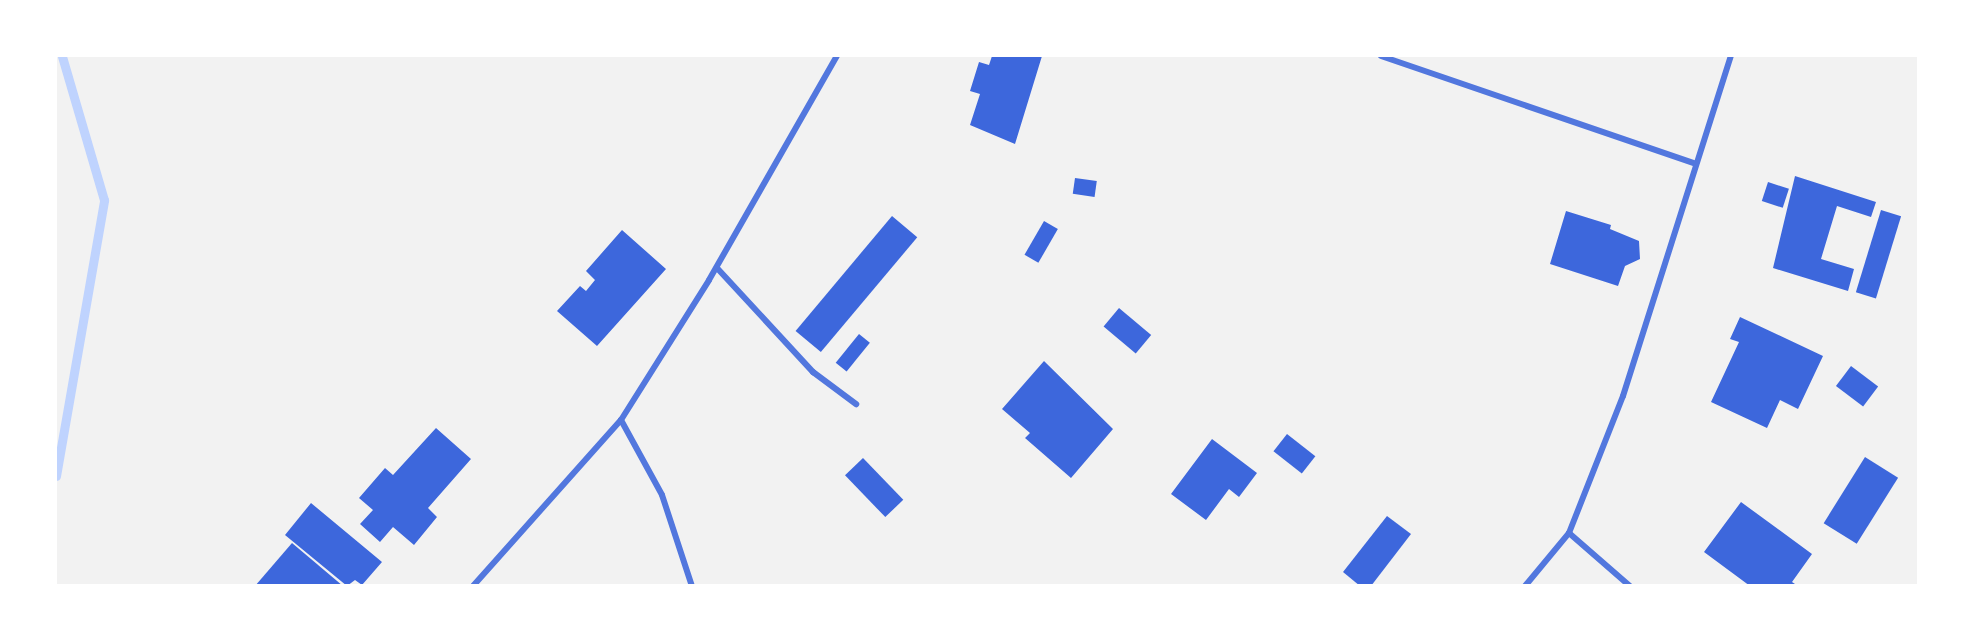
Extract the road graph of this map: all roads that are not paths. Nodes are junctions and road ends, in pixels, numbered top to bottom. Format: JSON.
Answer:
{"nodes":[{"id":1,"x":837,"y":56,"type":"edge"},
{"id":2,"x":1381,"y":56,"type":"edge"},
{"id":3,"x":1731,"y":56,"type":"edge"},
{"id":4,"x":1696,"y":164,"type":"junction"},
{"id":5,"x":717,"y":268,"type":"junction"},
{"id":6,"x":856,"y":404,"type":"dead end"},
{"id":7,"x":621,"y":420,"type":"junction"},
{"id":8,"x":1569,"y":533,"type":"junction"},
{"id":9,"x":473,"y":585,"type":"edge"},
{"id":10,"x":692,"y":585,"type":"edge"},
{"id":11,"x":1526,"y":585,"type":"edge"},
{"id":12,"x":1630,"y":585,"type":"edge"}],
"edges":[{"from":1,"to":5,"type":"street"},
{"from":2,"to":4,"type":"street"},
{"from":3,"to":4,"type":"street"},
{"from":4,"to":8,"type":"street"},
{"from":5,"to":6,"type":"street"},
{"from":5,"to":7,"type":"street"},
{"from":7,"to":9,"type":"street"},
{"from":7,"to":10,"type":"street"},
{"from":8,"to":11,"type":"street"},
{"from":8,"to":12,"type":"street"}]}
